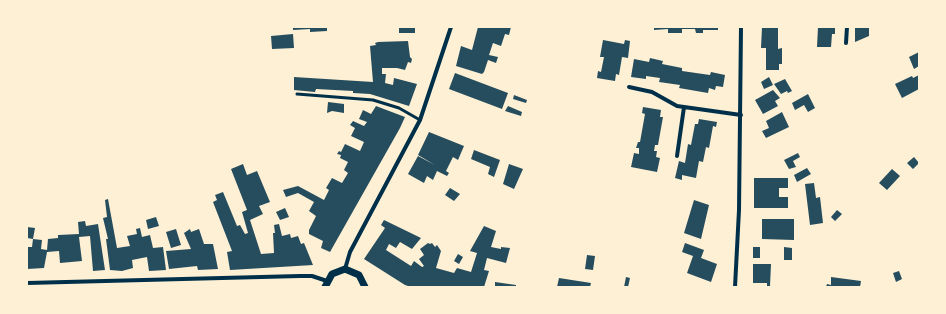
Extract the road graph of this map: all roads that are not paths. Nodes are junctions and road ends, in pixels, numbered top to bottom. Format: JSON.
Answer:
{"nodes":[{"id":1,"x":451,"y":27,"type":"edge"},
{"id":2,"x":741,"y":27,"type":"edge"},
{"id":3,"x":847,"y":27,"type":"edge"},
{"id":4,"x":846,"y":43,"type":"dead end"},
{"id":5,"x":629,"y":87,"type":"dead end"},
{"id":6,"x":297,"y":94,"type":"dead end"},
{"id":7,"x":684,"y":107,"type":"junction"},
{"id":8,"x":741,"y":115,"type":"junction"},
{"id":9,"x":420,"y":120,"type":"junction"},
{"id":10,"x":677,"y":156,"type":"dead end"},
{"id":11,"x":345,"y":269,"type":"junction"},
{"id":12,"x":27,"y":283,"type":"edge"},
{"id":13,"x":326,"y":284,"type":"edge"},
{"id":14,"x":365,"y":287,"type":"edge"},
{"id":15,"x":735,"y":287,"type":"edge"}],
"edges":[{"from":1,"to":9,"type":"street"},
{"from":2,"to":8,"type":"street"},
{"from":3,"to":4,"type":"street"},
{"from":5,"to":7,"type":"street"},
{"from":6,"to":9,"type":"lane"},
{"from":7,"to":8,"type":"street"},
{"from":7,"to":10,"type":"street"},
{"from":8,"to":15,"type":"street"},
{"from":9,"to":11,"type":"street"},
{"from":11,"to":13,"type":"street"},
{"from":11,"to":14,"type":"street"},
{"from":12,"to":13,"type":"street"}]}
